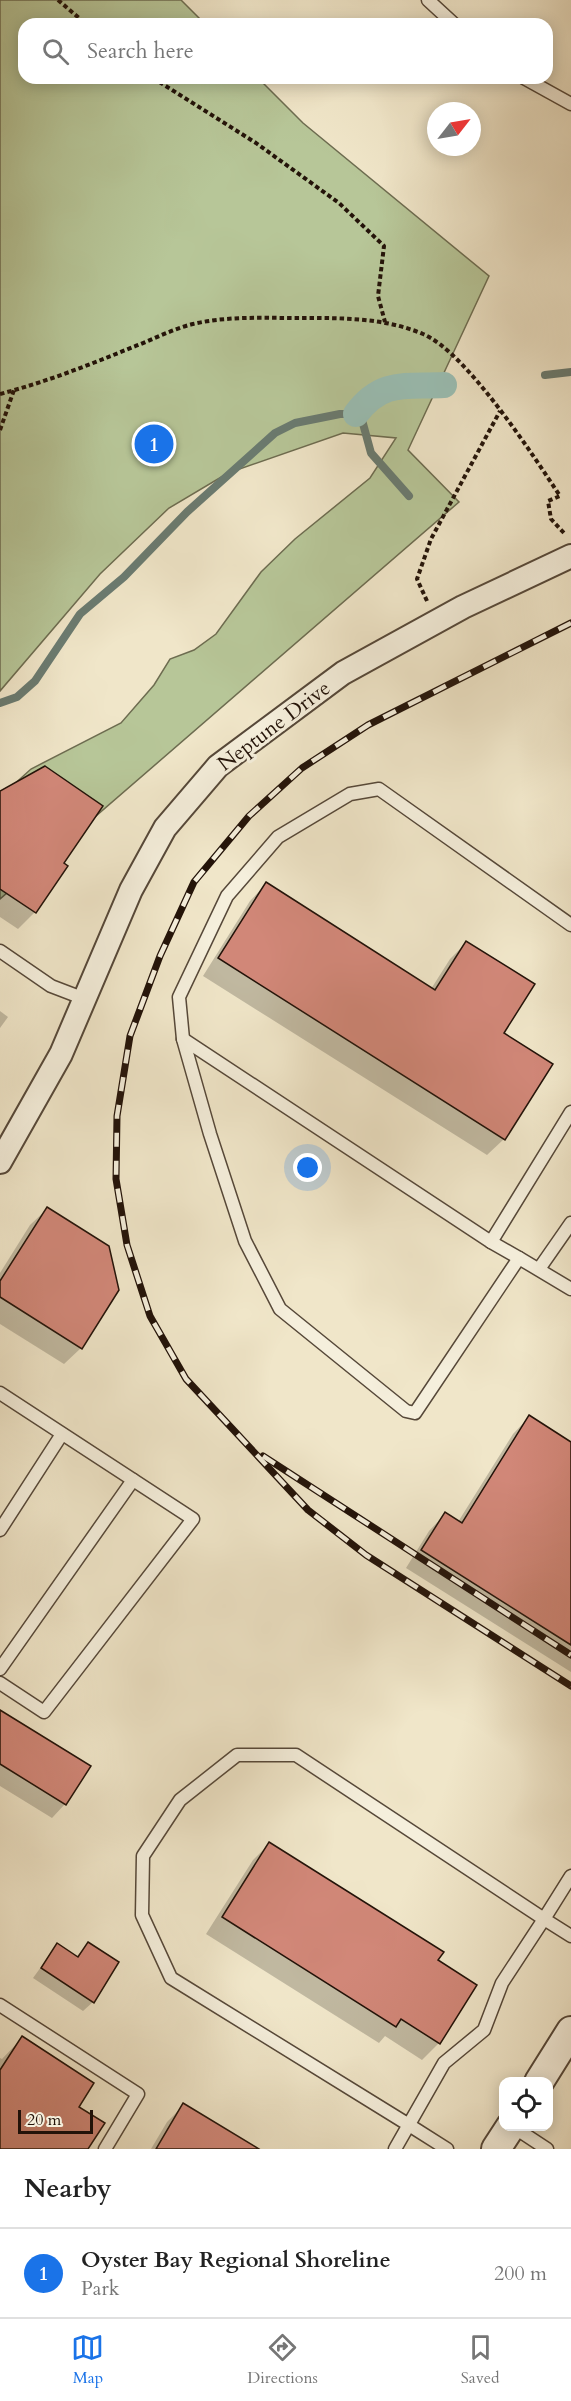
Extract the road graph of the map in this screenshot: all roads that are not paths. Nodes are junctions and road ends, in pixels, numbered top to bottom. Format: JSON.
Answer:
{"nodes":[{"id":1,"x":428,"y":0,"type":"edge"},
{"id":2,"x":448,"y":18,"type":"edge"},
{"id":3,"x":535,"y":84,"type":"edge"},
{"id":4,"x":571,"y":104,"type":"edge"},
{"id":5,"x":571,"y":556,"type":"edge"},
{"id":6,"x":571,"y":925,"type":"edge"},
{"id":7,"x":0,"y":951,"type":"edge"},
{"id":8,"x":85,"y":999,"type":"junction"},
{"id":9,"x":183,"y":1039,"type":"junction"},
{"id":10,"x":571,"y":1112,"type":"edge"},
{"id":11,"x":0,"y":1162,"type":"edge"},
{"id":12,"x":571,"y":1223,"type":"edge"},
{"id":13,"x":491,"y":1242,"type":"junction"},
{"id":14,"x":519,"y":1258,"type":"junction"},
{"id":15,"x":539,"y":1269,"type":"junction"},
{"id":16,"x":571,"y":1289,"type":"edge"},
{"id":17,"x":0,"y":1394,"type":"edge"},
{"id":18,"x":62,"y":1434,"type":"junction"},
{"id":19,"x":133,"y":1480,"type":"junction"},
{"id":20,"x":0,"y":1530,"type":"edge"},
{"id":21,"x":0,"y":1669,"type":"edge"},
{"id":22,"x":0,"y":1683,"type":"edge"},
{"id":23,"x":571,"y":1876,"type":"edge"},
{"id":24,"x":544,"y":1919,"type":"junction"},
{"id":25,"x":571,"y":1936,"type":"edge"},
{"id":26,"x":0,"y":2005,"type":"edge"},
{"id":27,"x":571,"y":2031,"type":"edge"},
{"id":28,"x":542,"y":2077,"type":"edge"},
{"id":29,"x":409,"y":2125,"type":"junction"},
{"id":30,"x":508,"y":2131,"type":"edge"},
{"id":31,"x":518,"y":2131,"type":"edge"},
{"id":32,"x":105,"y":2149,"type":"edge"},
{"id":33,"x":395,"y":2149,"type":"edge"},
{"id":34,"x":447,"y":2149,"type":"edge"},
{"id":35,"x":496,"y":2149,"type":"edge"},
{"id":36,"x":547,"y":2149,"type":"edge"}],
"edges":[{"from":1,"to":2,"type":"lane"},
{"from":3,"to":4,"type":"lane"},
{"from":5,"to":8,"type":"street","name":"Neptune Drive"},
{"from":6,"to":9,"type":"lane"},
{"from":7,"to":8,"type":"lane"},
{"from":8,"to":11,"type":"street","name":"Neptune Drive"},
{"from":9,"to":13,"type":"lane"},
{"from":9,"to":14,"type":"lane"},
{"from":10,"to":13,"type":"lane"},
{"from":12,"to":15,"type":"lane"},
{"from":13,"to":14,"type":"lane"},
{"from":14,"to":15,"type":"lane"},
{"from":15,"to":16,"type":"lane"},
{"from":17,"to":18,"type":"lane"},
{"from":18,"to":19,"type":"lane"},
{"from":18,"to":20,"type":"lane"},
{"from":19,"to":21,"type":"lane"},
{"from":19,"to":22,"type":"lane"},
{"from":23,"to":24,"type":"lane"},
{"from":24,"to":25,"type":"lane"},
{"from":24,"to":29,"type":"lane"},
{"from":24,"to":29,"type":"lane"},
{"from":26,"to":32,"type":"lane"},
{"from":27,"to":28,"type":"street"},
{"from":29,"to":33,"type":"lane"},
{"from":29,"to":34,"type":"lane"},
{"from":30,"to":35,"type":"street"},
{"from":31,"to":36,"type":"lane"}]}
